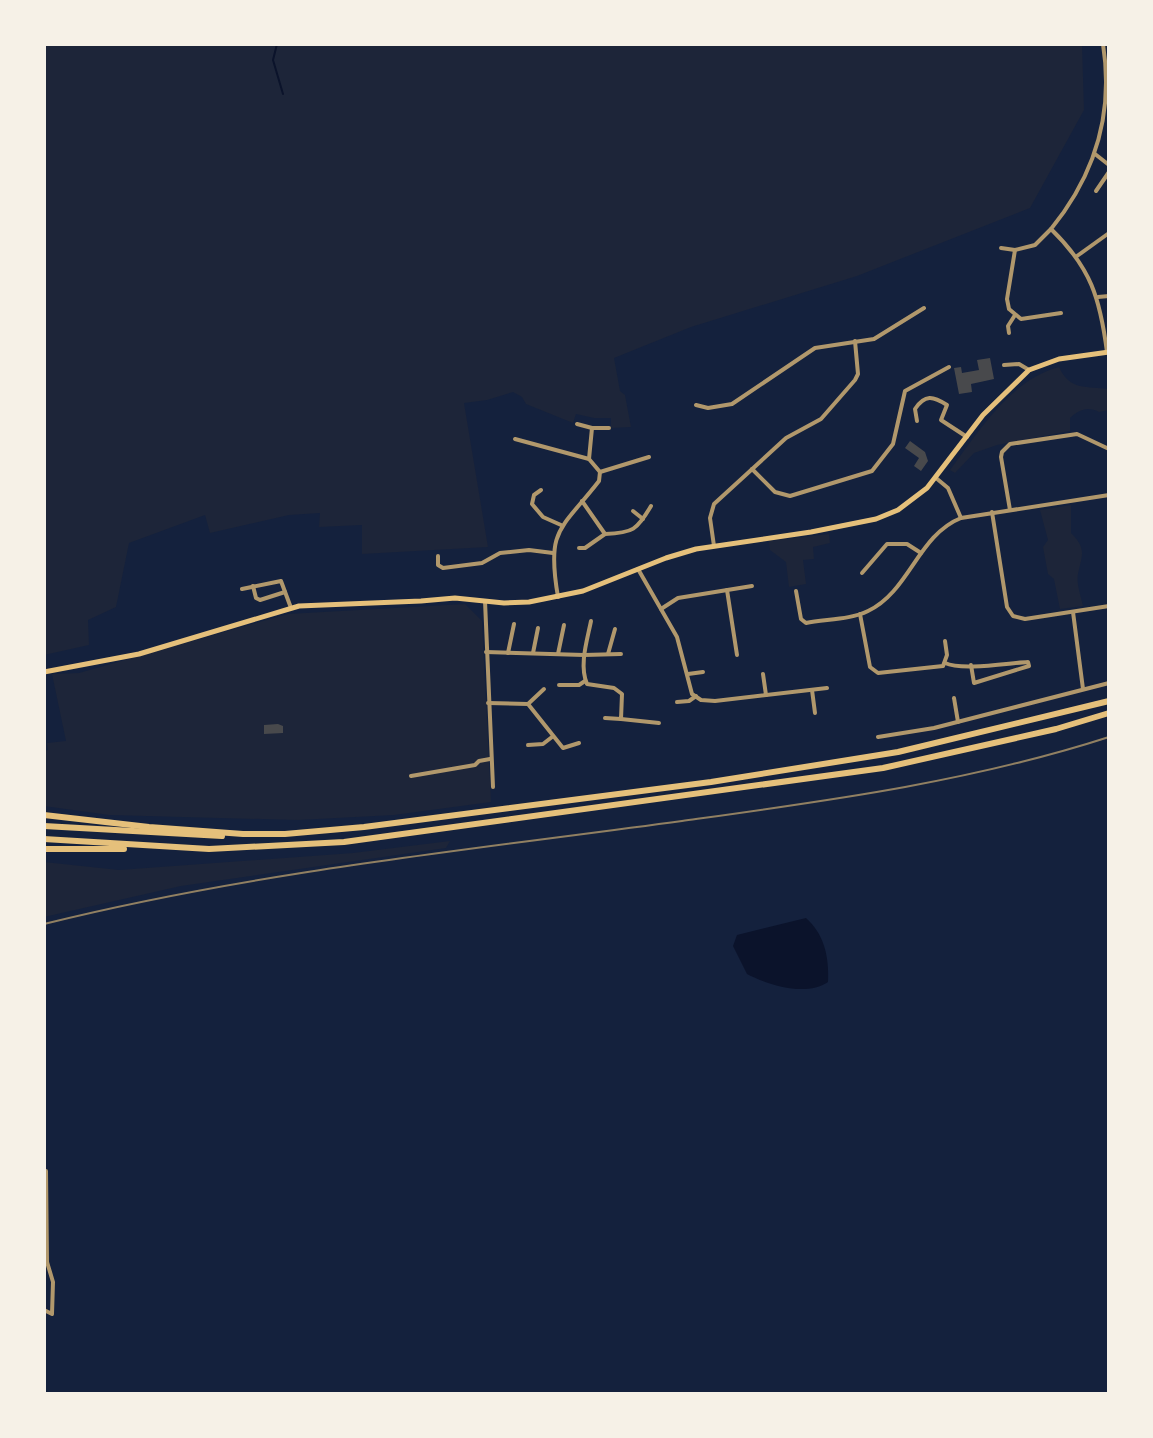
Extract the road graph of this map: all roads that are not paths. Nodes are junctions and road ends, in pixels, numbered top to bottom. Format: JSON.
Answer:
{"nodes":[{"id":1,"x":1103,"y":44,"type":"edge"},
{"id":2,"x":1108,"y":106,"type":"edge"},
{"id":3,"x":1095,"y":154,"type":"junction"},
{"id":4,"x":1109,"y":165,"type":"edge"},
{"id":5,"x":1109,"y":172,"type":"edge"},
{"id":6,"x":1096,"y":191,"type":"dead end"},
{"id":7,"x":1051,"y":229,"type":"junction"},
{"id":8,"x":1109,"y":233,"type":"edge"},
{"id":9,"x":1001,"y":248,"type":"dead end"},
{"id":10,"x":1015,"y":250,"type":"junction"},
{"id":11,"x":1077,"y":256,"type":"junction"},
{"id":12,"x":1109,"y":296,"type":"edge"},
{"id":13,"x":1098,"y":297,"type":"junction"},
{"id":14,"x":924,"y":308,"type":"dead end"},
{"id":15,"x":1061,"y":313,"type":"dead end"},
{"id":16,"x":1015,"y":315,"type":"junction"},
{"id":17,"x":1009,"y":333,"type":"dead end"},
{"id":18,"x":855,"y":341,"type":"junction"},
{"id":19,"x":1108,"y":352,"type":"edge"},
{"id":20,"x":1004,"y":365,"type":"dead end"},
{"id":21,"x":949,"y":367,"type":"dead end"},
{"id":22,"x":1029,"y":370,"type":"junction"},
{"id":23,"x":696,"y":405,"type":"dead end"},
{"id":24,"x":917,"y":421,"type":"dead end"},
{"id":25,"x":577,"y":424,"type":"dead end"},
{"id":26,"x":592,"y":428,"type":"junction"},
{"id":27,"x":609,"y":428,"type":"dead end"},
{"id":28,"x":967,"y":437,"type":"junction"},
{"id":29,"x":515,"y":439,"type":"dead end"},
{"id":30,"x":1109,"y":449,"type":"edge"},
{"id":31,"x":649,"y":457,"type":"dead end"},
{"id":32,"x":589,"y":459,"type":"junction"},
{"id":33,"x":752,"y":469,"type":"junction"},
{"id":34,"x":600,"y":472,"type":"junction"},
{"id":35,"x":936,"y":478,"type":"junction"},
{"id":36,"x":541,"y":490,"type":"dead end"},
{"id":37,"x":527,"y":492,"type":"dead end"},
{"id":38,"x":534,"y":495,"type":"junction"},
{"id":39,"x":1109,"y":495,"type":"edge"},
{"id":40,"x":582,"y":501,"type":"junction"},
{"id":41,"x":651,"y":506,"type":"dead end"},
{"id":42,"x":1010,"y":510,"type":"junction"},
{"id":43,"x":633,"y":511,"type":"dead end"},
{"id":44,"x":992,"y":512,"type":"junction"},
{"id":45,"x":961,"y":518,"type":"junction"},
{"id":46,"x":643,"y":520,"type":"junction"},
{"id":47,"x":561,"y":525,"type":"junction"},
{"id":48,"x":605,"y":534,"type":"junction"},
{"id":49,"x":714,"y":546,"type":"junction"},
{"id":50,"x":579,"y":548,"type":"dead end"},
{"id":51,"x":553,"y":553,"type":"junction"},
{"id":52,"x":921,"y":553,"type":"junction"},
{"id":53,"x":438,"y":556,"type":"dead end"},
{"id":54,"x":638,"y":569,"type":"junction"},
{"id":55,"x":862,"y":573,"type":"dead end"},
{"id":56,"x":253,"y":586,"type":"junction"},
{"id":57,"x":752,"y":586,"type":"dead end"},
{"id":58,"x":242,"y":589,"type":"dead end"},
{"id":59,"x":727,"y":590,"type":"junction"},
{"id":60,"x":796,"y":591,"type":"dead end"},
{"id":61,"x":285,"y":592,"type":"junction"},
{"id":62,"x":558,"y":597,"type":"junction"},
{"id":63,"x":485,"y":601,"type":"junction"},
{"id":64,"x":1109,"y":606,"type":"edge"},
{"id":65,"x":291,"y":608,"type":"junction"},
{"id":66,"x":661,"y":609,"type":"junction"},
{"id":67,"x":1072,"y":611,"type":"junction"},
{"id":68,"x":860,"y":614,"type":"junction"},
{"id":69,"x":591,"y":621,"type":"dead end"},
{"id":70,"x":514,"y":624,"type":"dead end"},
{"id":71,"x":564,"y":625,"type":"dead end"},
{"id":72,"x":538,"y":628,"type":"dead end"},
{"id":73,"x":615,"y":629,"type":"dead end"},
{"id":74,"x":945,"y":641,"type":"dead end"},
{"id":75,"x":486,"y":652,"type":"junction"},
{"id":76,"x":508,"y":653,"type":"junction"},
{"id":77,"x":533,"y":654,"type":"junction"},
{"id":78,"x":558,"y":654,"type":"junction"},
{"id":79,"x":608,"y":654,"type":"junction"},
{"id":80,"x":621,"y":654,"type":"dead end"},
{"id":81,"x":584,"y":655,"type":"junction"},
{"id":82,"x":737,"y":655,"type":"dead end"},
{"id":83,"x":945,"y":663,"type":"junction"},
{"id":84,"x":971,"y":665,"type":"junction"},
{"id":85,"x":44,"y":672,"type":"edge"},
{"id":86,"x":703,"y":672,"type":"dead end"},
{"id":87,"x":688,"y":674,"type":"junction"},
{"id":88,"x":763,"y":674,"type":"dead end"},
{"id":89,"x":585,"y":681,"type":"junction"},
{"id":90,"x":1109,"y":683,"type":"edge"},
{"id":91,"x":559,"y":685,"type":"dead end"},
{"id":92,"x":827,"y":688,"type":"dead end"},
{"id":93,"x":544,"y":689,"type":"dead end"},
{"id":94,"x":1083,"y":689,"type":"junction"},
{"id":95,"x":812,"y":690,"type":"junction"},
{"id":96,"x":766,"y":695,"type":"junction"},
{"id":97,"x":696,"y":696,"type":"junction"},
{"id":98,"x":954,"y":698,"type":"dead end"},
{"id":99,"x":1109,"y":701,"type":"edge"},
{"id":100,"x":677,"y":702,"type":"dead end"},
{"id":101,"x":488,"y":703,"type":"junction"},
{"id":102,"x":528,"y":704,"type":"junction"},
{"id":103,"x":815,"y":713,"type":"dead end"},
{"id":104,"x":1109,"y":713,"type":"edge"},
{"id":105,"x":605,"y":718,"type":"dead end"},
{"id":106,"x":621,"y":719,"type":"junction"},
{"id":107,"x":958,"y":722,"type":"junction"},
{"id":108,"x":659,"y":723,"type":"dead end"},
{"id":109,"x":552,"y":737,"type":"junction"},
{"id":110,"x":878,"y":737,"type":"dead end"},
{"id":111,"x":579,"y":743,"type":"dead end"},
{"id":112,"x":528,"y":745,"type":"dead end"},
{"id":113,"x":491,"y":759,"type":"junction"},
{"id":114,"x":411,"y":776,"type":"dead end"},
{"id":115,"x":493,"y":787,"type":"dead end"},
{"id":116,"x":44,"y":815,"type":"edge"},
{"id":117,"x":44,"y":826,"type":"edge"},
{"id":118,"x":285,"y":834,"type":"junction"},
{"id":119,"x":44,"y":839,"type":"edge"},
{"id":120,"x":180,"y":848,"type":"junction"},
{"id":121,"x":44,"y":849,"type":"edge"},
{"id":122,"x":46,"y":1171,"type":"edge"},
{"id":123,"x":44,"y":1310,"type":"edge"}],
"edges":[{"from":1,"to":2,"type":"street"},
{"from":2,"to":3,"type":"street"},
{"from":3,"to":4,"type":"street"},
{"from":3,"to":7,"type":"street"},
{"from":5,"to":6,"type":"street"},
{"from":7,"to":10,"type":"street"},
{"from":7,"to":11,"type":"street"},
{"from":8,"to":11,"type":"street"},
{"from":9,"to":10,"type":"street"},
{"from":10,"to":16,"type":"street"},
{"from":11,"to":13,"type":"street"},
{"from":12,"to":13,"type":"street"},
{"from":13,"to":19,"type":"street"},
{"from":14,"to":18,"type":"street"},
{"from":15,"to":16,"type":"street"},
{"from":16,"to":17,"type":"street"},
{"from":18,"to":23,"type":"street"},
{"from":18,"to":33,"type":"street"},
{"from":19,"to":22,"type":"main road"},
{"from":20,"to":22,"type":"street"},
{"from":21,"to":33,"type":"street"},
{"from":22,"to":28,"type":"main road"},
{"from":24,"to":28,"type":"street"},
{"from":25,"to":26,"type":"street"},
{"from":26,"to":27,"type":"street"},
{"from":26,"to":32,"type":"street"},
{"from":28,"to":35,"type":"main road"},
{"from":29,"to":32,"type":"street"},
{"from":30,"to":42,"type":"street"},
{"from":31,"to":34,"type":"street"},
{"from":32,"to":34,"type":"street"},
{"from":33,"to":49,"type":"street"},
{"from":34,"to":40,"type":"street"},
{"from":35,"to":45,"type":"street"},
{"from":35,"to":49,"type":"main road"},
{"from":36,"to":38,"type":"street"},
{"from":37,"to":38,"type":"street"},
{"from":38,"to":47,"type":"street"},
{"from":39,"to":42,"type":"street"},
{"from":40,"to":47,"type":"street"},
{"from":40,"to":48,"type":"street"},
{"from":41,"to":46,"type":"street"},
{"from":42,"to":44,"type":"street"},
{"from":43,"to":46,"type":"street"},
{"from":44,"to":45,"type":"street"},
{"from":44,"to":67,"type":"street"},
{"from":45,"to":52,"type":"street"},
{"from":46,"to":48,"type":"street"},
{"from":47,"to":51,"type":"street"},
{"from":48,"to":50,"type":"street"},
{"from":49,"to":54,"type":"main road"},
{"from":51,"to":53,"type":"street"},
{"from":51,"to":62,"type":"street"},
{"from":52,"to":55,"type":"street"},
{"from":52,"to":68,"type":"street"},
{"from":54,"to":62,"type":"main road"},
{"from":54,"to":66,"type":"street"},
{"from":56,"to":58,"type":"street"},
{"from":56,"to":61,"type":"street"},
{"from":56,"to":61,"type":"street"},
{"from":57,"to":59,"type":"street"},
{"from":59,"to":66,"type":"street"},
{"from":59,"to":82,"type":"street"},
{"from":60,"to":68,"type":"street"},
{"from":61,"to":65,"type":"street"},
{"from":62,"to":63,"type":"main road"},
{"from":63,"to":65,"type":"main road"},
{"from":63,"to":75,"type":"street"},
{"from":64,"to":67,"type":"street"},
{"from":65,"to":85,"type":"main road"},
{"from":66,"to":87,"type":"street"},
{"from":67,"to":94,"type":"street"},
{"from":68,"to":83,"type":"street"},
{"from":69,"to":81,"type":"street"},
{"from":70,"to":76,"type":"street"},
{"from":71,"to":78,"type":"street"},
{"from":72,"to":77,"type":"street"},
{"from":73,"to":79,"type":"street"},
{"from":74,"to":83,"type":"street"},
{"from":75,"to":76,"type":"street"},
{"from":75,"to":101,"type":"street"},
{"from":76,"to":77,"type":"street"},
{"from":77,"to":78,"type":"street"},
{"from":78,"to":81,"type":"street"},
{"from":79,"to":80,"type":"street"},
{"from":79,"to":81,"type":"street"},
{"from":81,"to":89,"type":"street"},
{"from":83,"to":84,"type":"street"},
{"from":84,"to":84,"type":"street"},
{"from":86,"to":87,"type":"street"},
{"from":87,"to":97,"type":"street"},
{"from":88,"to":96,"type":"street"},
{"from":89,"to":91,"type":"street"},
{"from":89,"to":106,"type":"street"},
{"from":90,"to":94,"type":"street"},
{"from":92,"to":95,"type":"street"},
{"from":93,"to":102,"type":"street"},
{"from":94,"to":107,"type":"street"},
{"from":95,"to":96,"type":"street"},
{"from":95,"to":103,"type":"street"},
{"from":96,"to":97,"type":"street"},
{"from":97,"to":100,"type":"street"},
{"from":98,"to":107,"type":"street"},
{"from":99,"to":118,"type":"highway"},
{"from":101,"to":102,"type":"street"},
{"from":101,"to":113,"type":"street"},
{"from":102,"to":109,"type":"street"},
{"from":104,"to":120,"type":"highway"},
{"from":105,"to":106,"type":"street"},
{"from":106,"to":108,"type":"street"},
{"from":107,"to":110,"type":"street"},
{"from":109,"to":111,"type":"street"},
{"from":109,"to":112,"type":"street"},
{"from":113,"to":114,"type":"street"},
{"from":113,"to":115,"type":"street"},
{"from":116,"to":118,"type":"highway"},
{"from":117,"to":118,"type":"highway"},
{"from":119,"to":120,"type":"highway"},
{"from":120,"to":121,"type":"highway"},
{"from":122,"to":123,"type":"street"}]}
